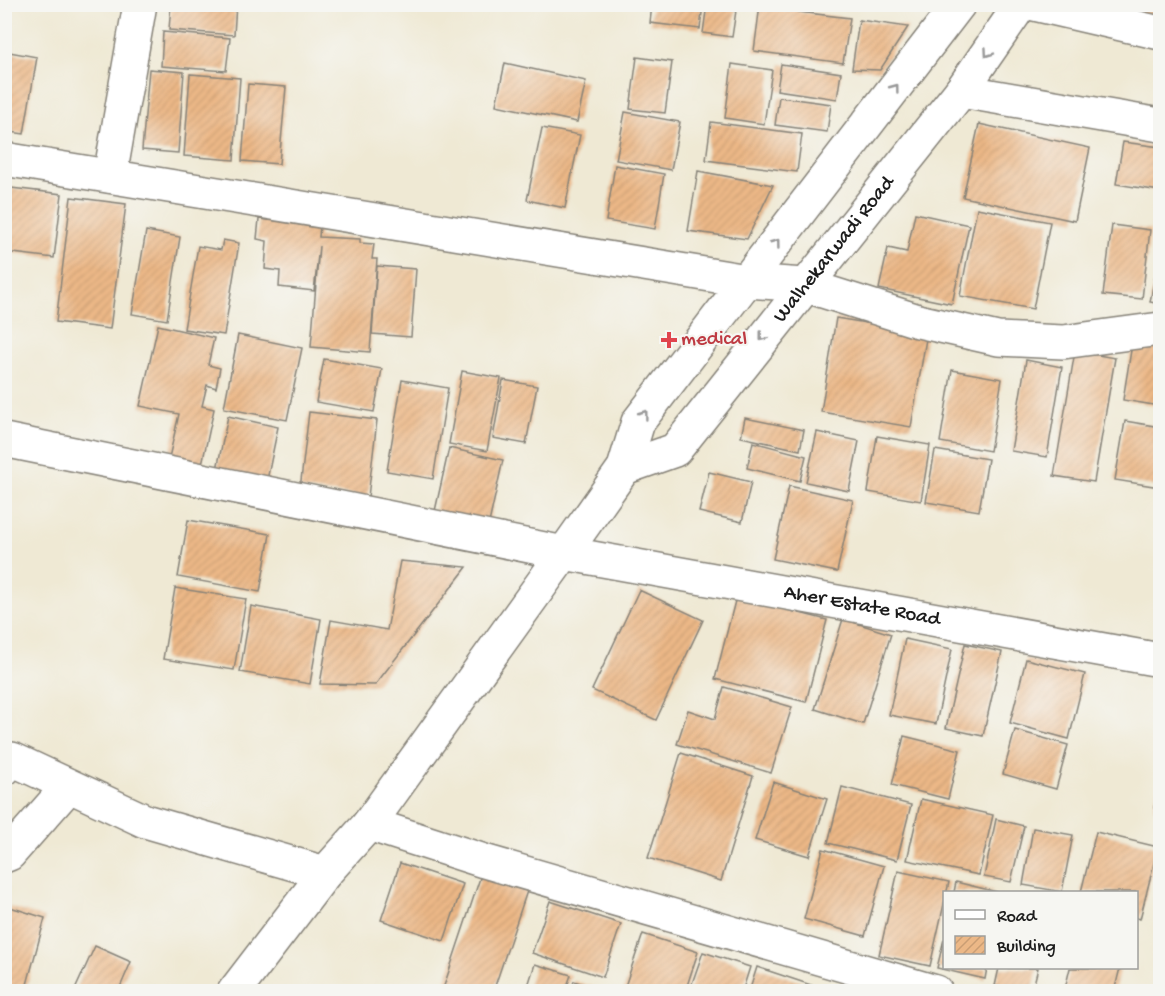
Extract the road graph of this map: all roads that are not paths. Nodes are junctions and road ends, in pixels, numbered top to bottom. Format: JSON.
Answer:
{"nodes":[{"id":1,"x":140,"y":4,"type":"edge"},
{"id":2,"x":959,"y":4,"type":"edge"},
{"id":3,"x":1022,"y":4,"type":"edge"},
{"id":4,"x":1034,"y":4,"type":"edge"},
{"id":5,"x":1161,"y":33,"type":"edge"},
{"id":6,"x":962,"y":91,"type":"junction"},
{"id":7,"x":1161,"y":126,"type":"edge"},
{"id":8,"x":4,"y":159,"type":"edge"},
{"id":9,"x":110,"y":176,"type":"junction"},
{"id":10,"x":747,"y":281,"type":"junction"},
{"id":11,"x":804,"y":285,"type":"junction"},
{"id":12,"x":1161,"y":329,"type":"edge"},
{"id":13,"x":4,"y":440,"type":"edge"},
{"id":14,"x":624,"y":468,"type":"junction"},
{"id":15,"x":564,"y":554,"type":"junction"},
{"id":16,"x":1161,"y":660,"type":"edge"},
{"id":17,"x":4,"y":770,"type":"edge"},
{"id":18,"x":68,"y":787,"type":"junction"},
{"id":19,"x":369,"y":824,"type":"junction"},
{"id":20,"x":4,"y":856,"type":"edge"},
{"id":21,"x":325,"y":873,"type":"junction"},
{"id":22,"x":234,"y":992,"type":"edge"},
{"id":23,"x":936,"y":992,"type":"edge"}],
"edges":[{"from":1,"to":9,"type":"street"},
{"from":10,"to":2,"type":"street","one_way":true},
{"from":3,"to":6,"type":"street","name":"Walhekarwadi Road","one_way":true},
{"from":4,"to":5,"type":"street"},
{"from":6,"to":7,"type":"street"},
{"from":6,"to":11,"type":"street","name":"Walhekarwadi Road"},
{"from":8,"to":9,"type":"street"},
{"from":9,"to":10,"type":"street"},
{"from":10,"to":11,"type":"street"},
{"from":14,"to":10,"type":"street","one_way":true},
{"from":11,"to":12,"type":"street"},
{"from":11,"to":14,"type":"street","name":"Walhekarwadi Road","one_way":true},
{"from":13,"to":15,"type":"street","name":"Aher Estate Road"},
{"from":14,"to":15,"type":"street"},
{"from":15,"to":16,"type":"street","name":"Aher Estate Road"},
{"from":15,"to":19,"type":"street"},
{"from":17,"to":18,"type":"street"},
{"from":18,"to":20,"type":"street"},
{"from":18,"to":21,"type":"street"},
{"from":19,"to":21,"type":"street"},
{"from":19,"to":23,"type":"street"},
{"from":21,"to":22,"type":"street"}]}
